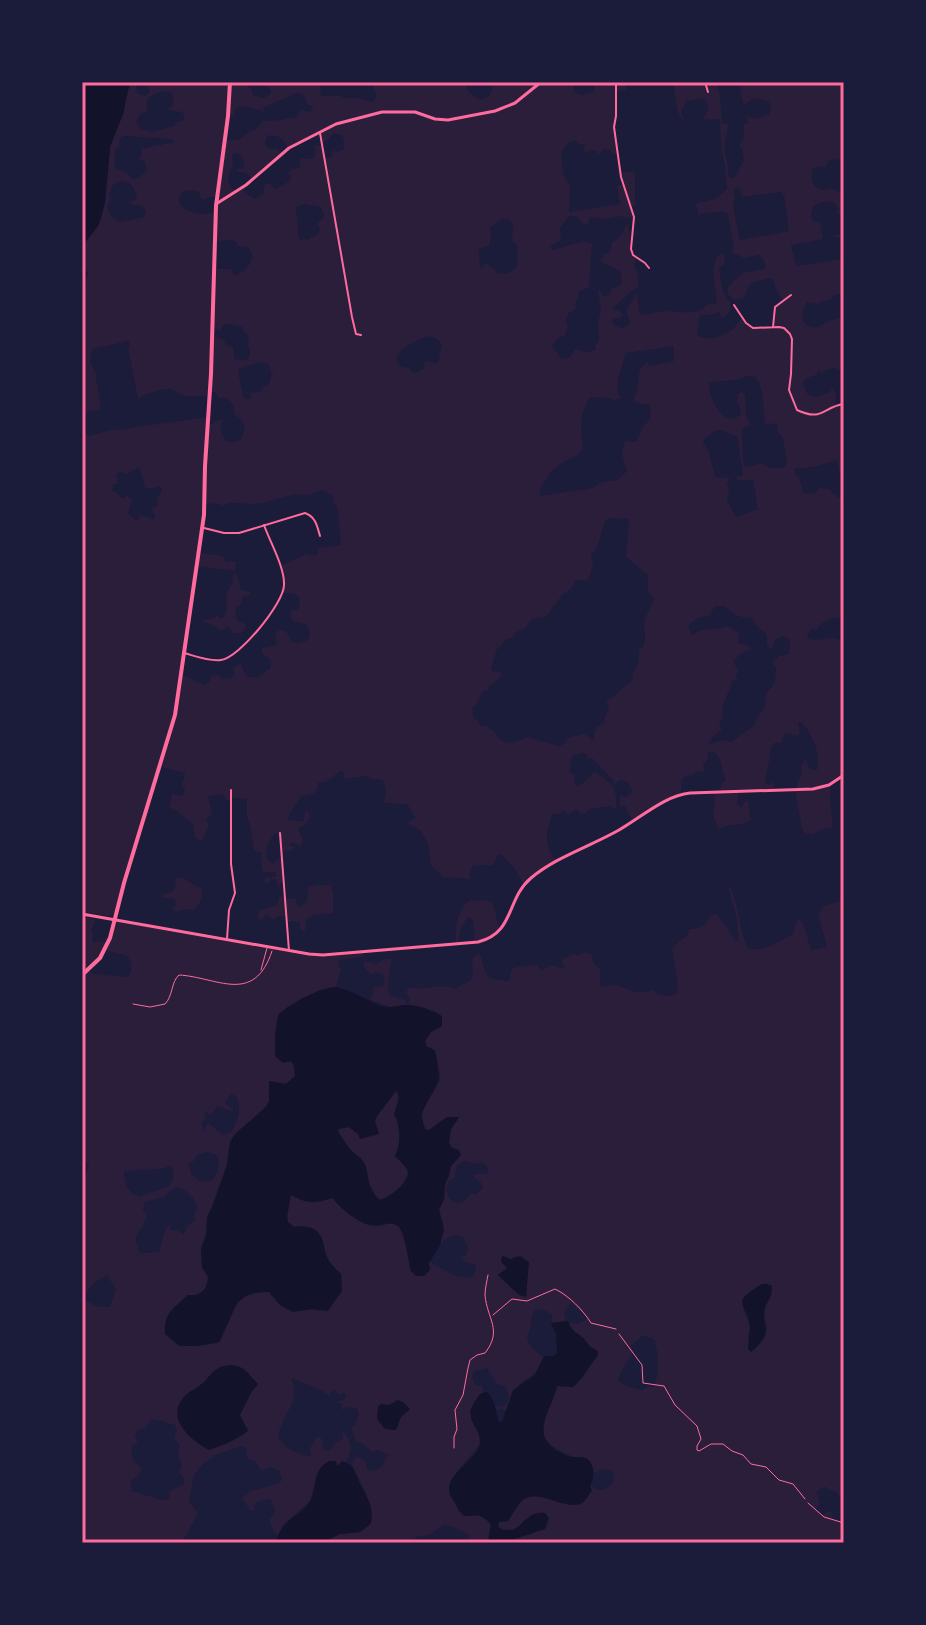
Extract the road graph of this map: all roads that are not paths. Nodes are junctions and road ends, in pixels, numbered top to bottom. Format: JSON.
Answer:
{"nodes":[{"id":1,"x":230,"y":82,"type":"edge"},
{"id":2,"x":541,"y":82,"type":"edge"},
{"id":3,"x":616,"y":82,"type":"edge"},
{"id":4,"x":705,"y":82,"type":"edge"},
{"id":5,"x":708,"y":92,"type":"dead end"},
{"id":6,"x":320,"y":132,"type":"junction"},
{"id":7,"x":216,"y":204,"type":"junction"},
{"id":8,"x":649,"y":268,"type":"dead end"},
{"id":9,"x":791,"y":295,"type":"dead end"},
{"id":10,"x":734,"y":305,"type":"dead end"},
{"id":11,"x":773,"y":328,"type":"junction"},
{"id":12,"x":361,"y":335,"type":"dead end"},
{"id":13,"x":844,"y":404,"type":"edge"},
{"id":14,"x":264,"y":525,"type":"junction"},
{"id":15,"x":202,"y":528,"type":"junction"},
{"id":16,"x":320,"y":536,"type":"dead end"},
{"id":17,"x":184,"y":653,"type":"junction"},
{"id":18,"x":844,"y":775,"type":"edge"},
{"id":19,"x":231,"y":790,"type":"dead end"},
{"id":20,"x":280,"y":833,"type":"dead end"},
{"id":21,"x":82,"y":914,"type":"edge"},
{"id":22,"x":115,"y":920,"type":"junction"},
{"id":23,"x":226,"y":940,"type":"junction"},
{"id":24,"x":267,"y":948,"type":"junction"},
{"id":25,"x":273,"y":949,"type":"junction"},
{"id":26,"x":289,"y":951,"type":"junction"},
{"id":27,"x":260,"y":972,"type":"junction"},
{"id":28,"x":82,"y":975,"type":"edge"},
{"id":29,"x":133,"y":1004,"type":"dead end"},
{"id":30,"x":488,"y":1275,"type":"dead end"},
{"id":31,"x":491,"y":1317,"type":"junction"},
{"id":32,"x":616,"y":1329,"type":"road end"},
{"id":33,"x":454,"y":1448,"type":"dead end"},
{"id":34,"x":808,"y":1503,"type":"road end"},
{"id":35,"x":844,"y":1523,"type":"edge"}],
"edges":[{"from":1,"to":7,"type":"main road"},
{"from":2,"to":6,"type":"street"},
{"from":3,"to":8,"type":"street"},
{"from":4,"to":5,"type":"street"},
{"from":6,"to":7,"type":"street"},
{"from":6,"to":12,"type":"street"},
{"from":7,"to":15,"type":"main road"},
{"from":9,"to":11,"type":"street"},
{"from":10,"to":11,"type":"street"},
{"from":11,"to":13,"type":"street"},
{"from":14,"to":15,"type":"street"},
{"from":14,"to":16,"type":"street"},
{"from":14,"to":17,"type":"street"},
{"from":15,"to":17,"type":"main road"},
{"from":17,"to":22,"type":"main road"},
{"from":18,"to":26,"type":"street"},
{"from":19,"to":23,"type":"street"},
{"from":20,"to":26,"type":"street"},
{"from":21,"to":22,"type":"street"},
{"from":22,"to":23,"type":"street"},
{"from":22,"to":28,"type":"main road"},
{"from":23,"to":24,"type":"street"},
{"from":24,"to":25,"type":"street"},
{"from":24,"to":27,"type":"lane"},
{"from":25,"to":26,"type":"street"},
{"from":25,"to":27,"type":"lane"},
{"from":27,"to":29,"type":"lane"},
{"from":30,"to":31,"type":"lane"},
{"from":31,"to":32,"type":"lane"},
{"from":31,"to":33,"type":"lane"},
{"from":34,"to":35,"type":"lane"}]}
